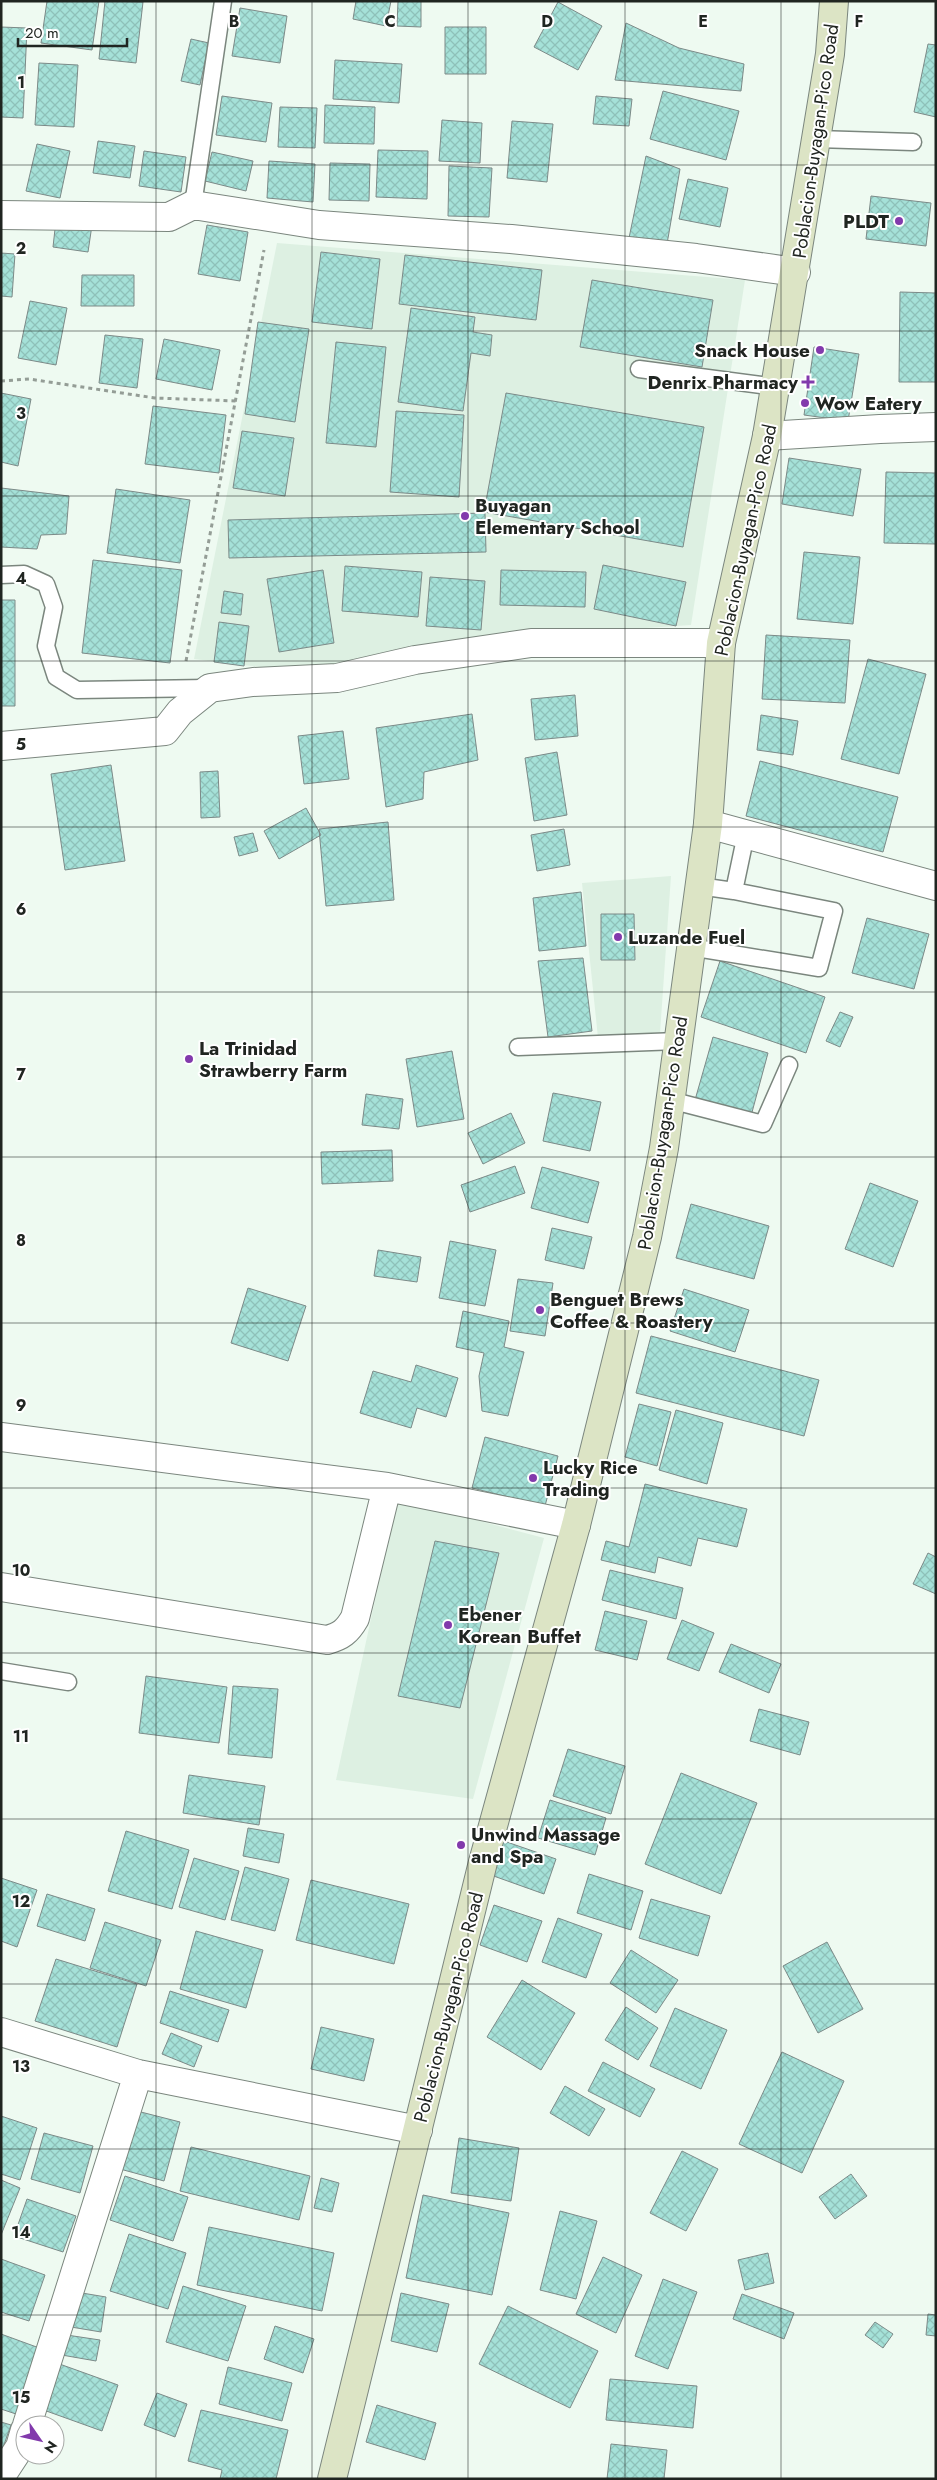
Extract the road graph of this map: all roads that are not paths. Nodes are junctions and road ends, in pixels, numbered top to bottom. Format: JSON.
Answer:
{"nodes":[{"id":1,"x":223,"y":1,"type":"edge"},
{"id":2,"x":834,"y":1,"type":"edge"},
{"id":3,"x":817,"y":139,"type":"junction"},
{"id":4,"x":913,"y":142,"type":"dead end"},
{"id":5,"x":193,"y":205,"type":"junction"},
{"id":6,"x":1,"y":215,"type":"edge"},
{"id":7,"x":796,"y":272,"type":"junction"},
{"id":8,"x":639,"y":369,"type":"dead end"},
{"id":9,"x":776,"y":387,"type":"junction"},
{"id":10,"x":936,"y":427,"type":"edge"},
{"id":11,"x":768,"y":436,"type":"junction"},
{"id":12,"x":1,"y":575,"type":"edge"},
{"id":13,"x":721,"y":643,"type":"junction"},
{"id":14,"x":210,"y":688,"type":"junction"},
{"id":15,"x":1,"y":746,"type":"edge"},
{"id":16,"x":708,"y":824,"type":"junction"},
{"id":17,"x":746,"y":834,"type":"junction"},
{"id":18,"x":699,"y":886,"type":"junction"},
{"id":19,"x":936,"y":886,"type":"edge"},
{"id":20,"x":734,"y":892,"type":"junction"},
{"id":21,"x":690,"y":947,"type":"junction"},
{"id":22,"x":678,"y":1041,"type":"junction"},
{"id":23,"x":518,"y":1047,"type":"dead end"},
{"id":24,"x":789,"y":1065,"type":"dead end"},
{"id":25,"x":670,"y":1100,"type":"junction"},
{"id":26,"x":1,"y":1437,"type":"edge"},
{"id":27,"x":387,"y":1486,"type":"junction"},
{"id":28,"x":576,"y":1525,"type":"junction"},
{"id":29,"x":1,"y":1587,"type":"edge"},
{"id":30,"x":1,"y":1671,"type":"edge"},
{"id":31,"x":68,"y":1682,"type":"dead end"},
{"id":32,"x":1,"y":2032,"type":"edge"},
{"id":33,"x":138,"y":2074,"type":"junction"},
{"id":34,"x":418,"y":2130,"type":"junction"},
{"id":35,"x":30,"y":2415,"type":"edge"},
{"id":36,"x":15,"y":2454,"type":"edge"},
{"id":37,"x":1,"y":2476,"type":"edge"},
{"id":38,"x":332,"y":2479,"type":"edge"}],
"edges":[{"from":1,"to":5,"type":"lane"},
{"from":2,"to":3,"type":"main road","name":"Poblacion-Buyagan-Pico Road"},
{"from":3,"to":4,"type":"lane"},
{"from":3,"to":7,"type":"main road","name":"Poblacion-Buyagan-Pico Road"},
{"from":5,"to":6,"type":"street"},
{"from":5,"to":7,"type":"street"},
{"from":7,"to":9,"type":"main road","name":"Poblacion-Buyagan-Pico Road"},
{"from":8,"to":9,"type":"lane"},
{"from":9,"to":11,"type":"main road","name":"Poblacion-Buyagan-Pico Road"},
{"from":10,"to":11,"type":"street"},
{"from":11,"to":13,"type":"main road","name":"Poblacion-Buyagan-Pico Road"},
{"from":12,"to":14,"type":"lane"},
{"from":13,"to":14,"type":"street"},
{"from":13,"to":16,"type":"main road","name":"Poblacion-Buyagan-Pico Road"},
{"from":14,"to":15,"type":"street"},
{"from":16,"to":17,"type":"street"},
{"from":16,"to":18,"type":"main road","name":"Poblacion-Buyagan-Pico Road"},
{"from":17,"to":19,"type":"street"},
{"from":17,"to":20,"type":"lane"},
{"from":18,"to":20,"type":"lane"},
{"from":18,"to":21,"type":"main road","name":"Poblacion-Buyagan-Pico Road"},
{"from":20,"to":21,"type":"lane"},
{"from":21,"to":22,"type":"main road","name":"Poblacion-Buyagan-Pico Road"},
{"from":22,"to":23,"type":"lane"},
{"from":22,"to":25,"type":"main road","name":"Poblacion-Buyagan-Pico Road"},
{"from":24,"to":25,"type":"lane"},
{"from":25,"to":28,"type":"main road","name":"Poblacion-Buyagan-Pico Road"},
{"from":26,"to":27,"type":"street"},
{"from":27,"to":28,"type":"street"},
{"from":27,"to":29,"type":"street"},
{"from":28,"to":34,"type":"main road","name":"Poblacion-Buyagan-Pico Road"},
{"from":30,"to":31,"type":"lane"},
{"from":32,"to":33,"type":"street"},
{"from":33,"to":34,"type":"street"},
{"from":33,"to":35,"type":"street"},
{"from":34,"to":38,"type":"main road","name":"Poblacion-Buyagan-Pico Road"},
{"from":36,"to":37,"type":"street"}]}
